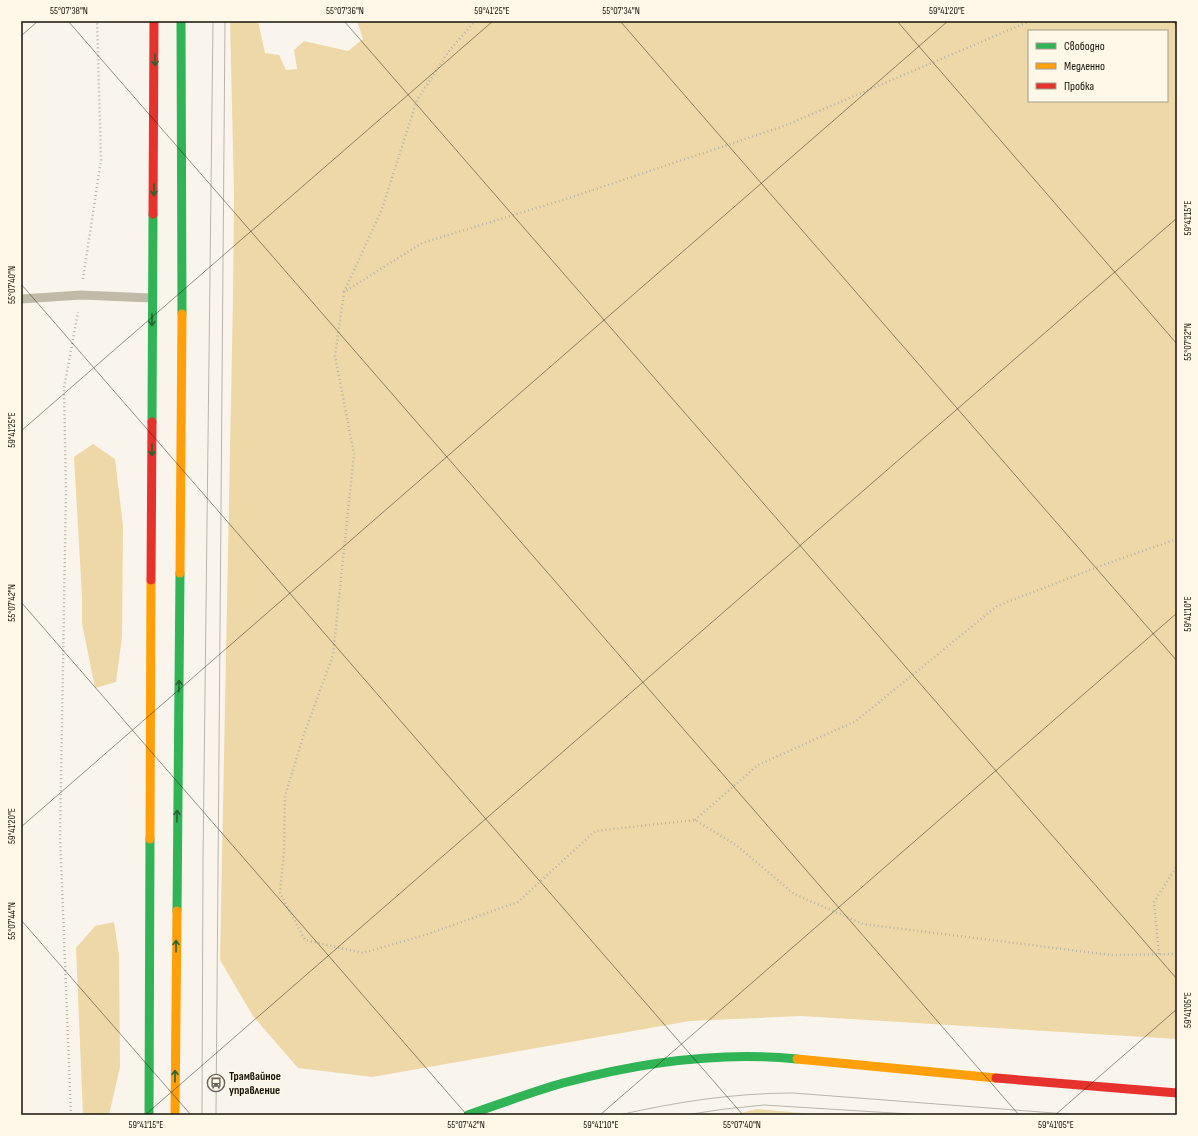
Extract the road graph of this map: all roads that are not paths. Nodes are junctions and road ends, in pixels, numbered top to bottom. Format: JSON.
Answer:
{"nodes":[{"id":1,"x":154,"y":21,"type":"edge"},
{"id":2,"x":181,"y":21,"type":"edge"},
{"id":3,"x":152,"y":298,"type":"junction"},
{"id":4,"x":21,"y":299,"type":"edge"},
{"id":5,"x":1177,"y":1093,"type":"edge"},
{"id":6,"x":149,"y":1115,"type":"edge"},
{"id":7,"x":175,"y":1115,"type":"edge"},
{"id":8,"x":468,"y":1115,"type":"edge"}],
"edges":[{"from":1,"to":3,"type":"main road","one_way":true},
{"from":7,"to":2,"type":"main road","one_way":true},
{"from":3,"to":4,"type":"lane"},
{"from":3,"to":6,"type":"main road","one_way":true},
{"from":5,"to":8,"type":"main road"}]}
